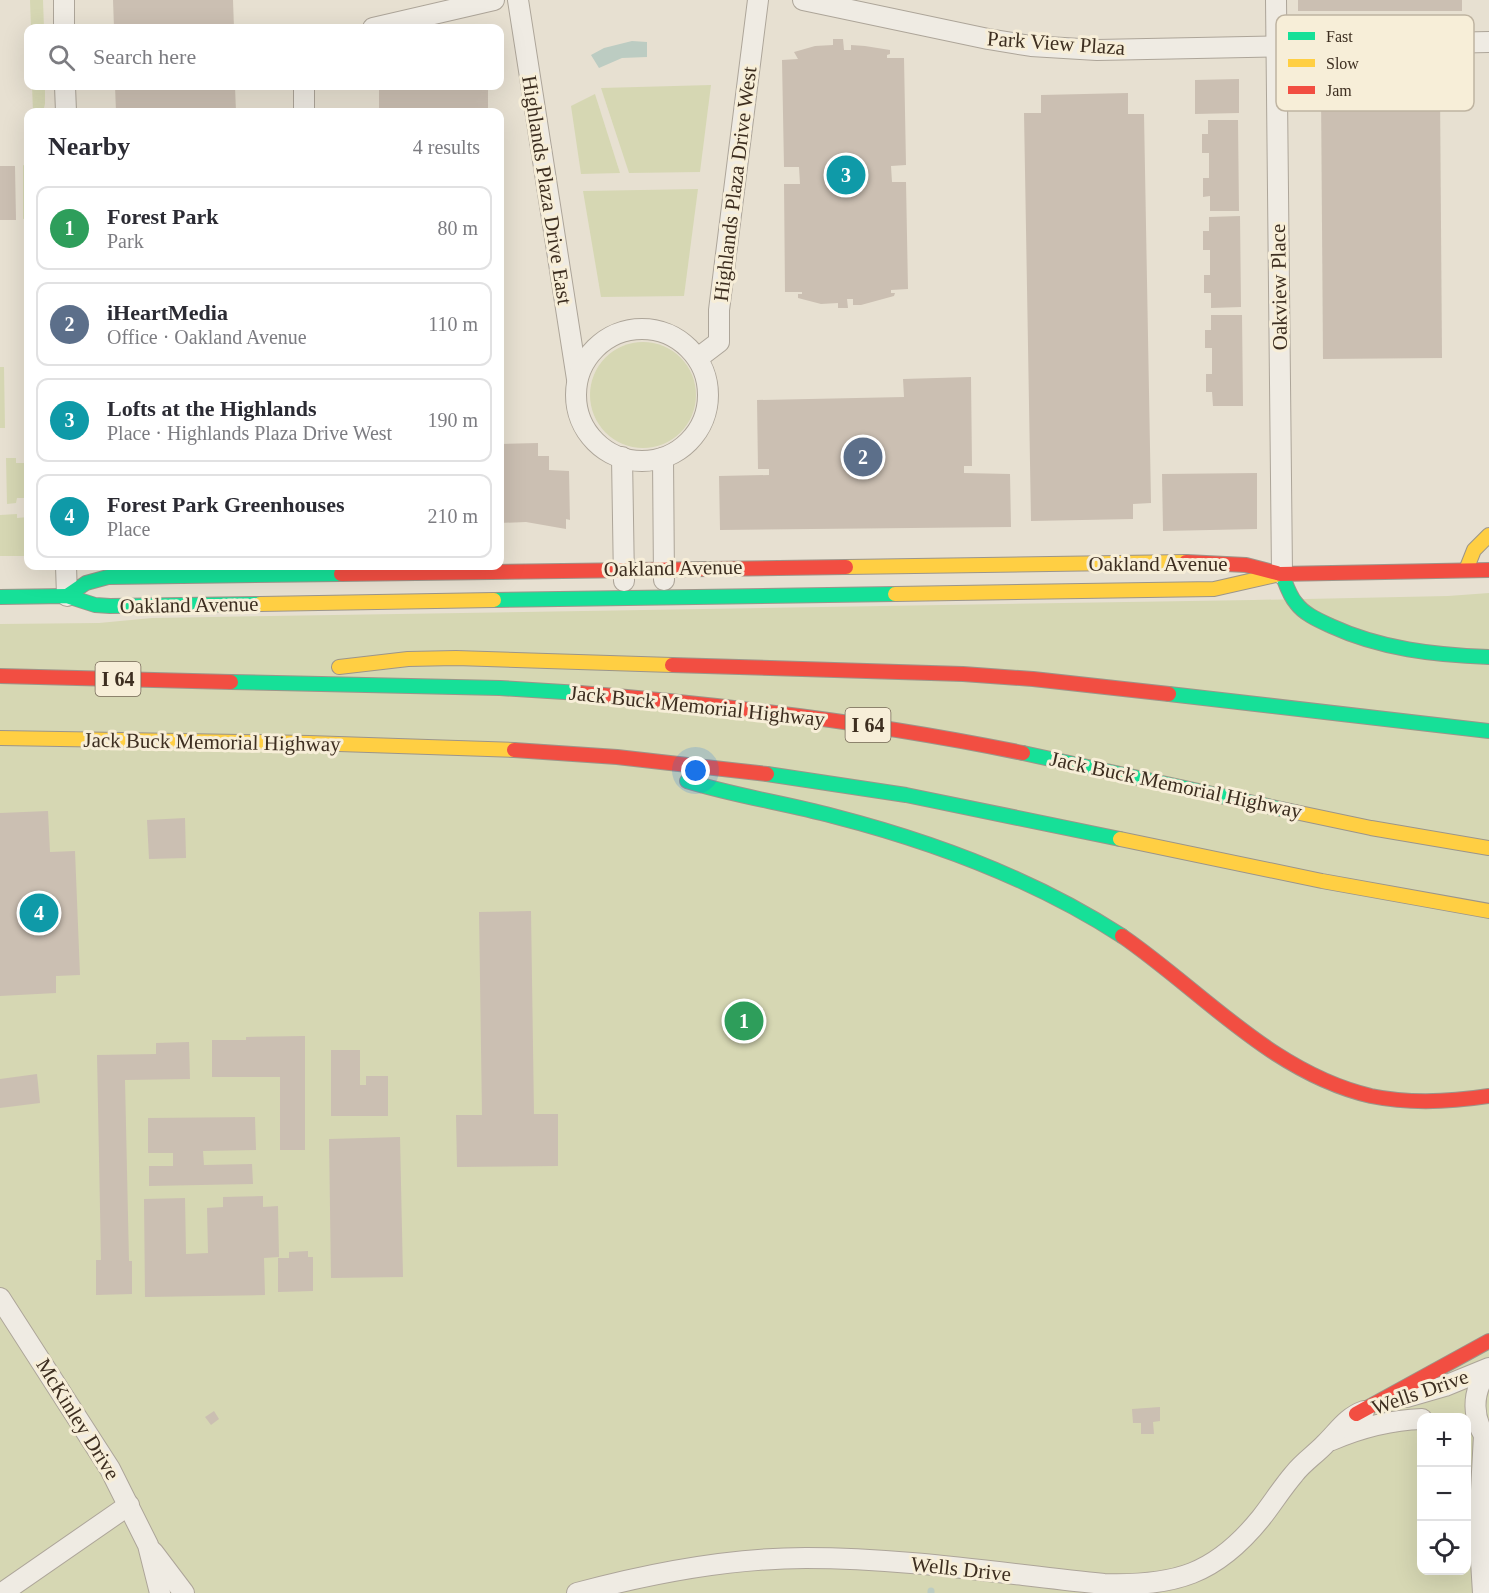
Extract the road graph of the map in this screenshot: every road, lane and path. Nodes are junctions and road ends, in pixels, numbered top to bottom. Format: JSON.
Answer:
{"nodes":[{"id":1,"x":64,"y":0,"type":"edge"},
{"id":2,"x":494,"y":0,"type":"edge"},
{"id":3,"x":518,"y":0,"type":"edge"},
{"id":4,"x":758,"y":0,"type":"edge"},
{"id":5,"x":803,"y":0,"type":"edge"},
{"id":6,"x":1276,"y":0,"type":"edge"},
{"id":7,"x":64,"y":24,"type":"edge"},
{"id":8,"x":389,"y":24,"type":"edge"},
{"id":9,"x":1474,"y":42,"type":"edge"},
{"id":10,"x":1489,"y":42,"type":"edge"},
{"id":11,"x":1276,"y":45,"type":"joint"},
{"id":12,"x":65,"y":90,"type":"edge"},
{"id":13,"x":303,"y":90,"type":"edge"},
{"id":14,"x":66,"y":108,"type":"edge"},
{"id":15,"x":304,"y":108,"type":"edge"},
{"id":16,"x":1277,"y":111,"type":"edge"},
{"id":17,"x":698,"y":358,"type":"junction"},
{"id":18,"x":577,"y":379,"type":"junction"},
{"id":19,"x":622,"y":458,"type":"junction"},
{"id":20,"x":663,"y":458,"type":"junction"},
{"id":21,"x":1489,"y":535,"type":"edge"},
{"id":22,"x":664,"y":568,"type":"junction"},
{"id":23,"x":504,"y":569,"type":"edge"},
{"id":24,"x":623,"y":569,"type":"junction"},
{"id":25,"x":66,"y":570,"type":"edge"},
{"id":26,"x":291,"y":570,"type":"edge"},
{"id":27,"x":317,"y":570,"type":"edge"},
{"id":28,"x":1466,"y":570,"type":"junction"},
{"id":29,"x":1489,"y":570,"type":"edge"},
{"id":30,"x":1282,"y":574,"type":"junction"},
{"id":31,"x":67,"y":596,"type":"junction"},
{"id":32,"x":0,"y":597,"type":"edge"},
{"id":33,"x":664,"y":597,"type":"junction"},
{"id":34,"x":624,"y":598,"type":"junction"},
{"id":35,"x":318,"y":603,"type":"junction"},
{"id":36,"x":1489,"y":657,"type":"edge"},
{"id":37,"x":0,"y":676,"type":"edge"},
{"id":38,"x":237,"y":682,"type":"junction"},
{"id":39,"x":1489,"y":731,"type":"edge"},
{"id":40,"x":0,"y":738,"type":"edge"},
{"id":41,"x":629,"y":759,"type":"junction"},
{"id":42,"x":1489,"y":848,"type":"edge"},
{"id":43,"x":1489,"y":911,"type":"edge"},
{"id":44,"x":1434,"y":1087,"type":"dead end"},
{"id":45,"x":1381,"y":1096,"type":"junction"},
{"id":46,"x":1489,"y":1096,"type":"edge"},
{"id":47,"x":0,"y":1298,"type":"edge"},
{"id":48,"x":1489,"y":1341,"type":"edge"},
{"id":49,"x":1489,"y":1369,"type":"edge"},
{"id":50,"x":1356,"y":1414,"type":"junction"},
{"id":51,"x":1417,"y":1420,"type":"edge"},
{"id":52,"x":1480,"y":1433,"type":"edge"},
{"id":53,"x":1326,"y":1442,"type":"junction"},
{"id":54,"x":129,"y":1505,"type":"junction"},
{"id":55,"x":148,"y":1545,"type":"junction"},
{"id":56,"x":1489,"y":1572,"type":"edge"},
{"id":57,"x":1168,"y":1587,"type":"edge"},
{"id":58,"x":2,"y":1593,"type":"edge"},
{"id":59,"x":160,"y":1593,"type":"edge"},
{"id":60,"x":184,"y":1593,"type":"edge"},
{"id":61,"x":577,"y":1593,"type":"edge"},
{"id":62,"x":1484,"y":1593,"type":"edge"}],
"edges":[{"from":1,"to":7,"type":"street"},
{"from":2,"to":8,"type":"street"},
{"from":3,"to":18,"type":"street","name":"Highlands Plaza Drive East"},
{"from":4,"to":17,"type":"street","name":"Highlands Plaza Drive West"},
{"from":5,"to":11,"type":"street","name":"Park View Plaza"},
{"from":6,"to":11,"type":"street","name":"Oakview Place"},
{"from":9,"to":10,"type":"street","name":"Park View Plaza"},
{"from":12,"to":14,"type":"street"},
{"from":13,"to":15,"type":"street"},
{"from":16,"to":30,"type":"street","name":"Oakview Place"},
{"from":17,"to":18,"type":"street"},
{"from":17,"to":20,"type":"street"},
{"from":18,"to":19,"type":"street"},
{"from":19,"to":20,"type":"street"},
{"from":19,"to":24,"type":"street"},
{"from":20,"to":22,"type":"street"},
{"from":21,"to":28,"type":"main road"},
{"from":22,"to":24,"type":"main road","name":"Oakland Avenue"},
{"from":22,"to":30,"type":"main road","name":"Oakland Avenue"},
{"from":22,"to":33,"type":"street"},
{"from":23,"to":24,"type":"main road","name":"Oakland Avenue"},
{"from":24,"to":34,"type":"street"},
{"from":25,"to":31,"type":"street"},
{"from":26,"to":31,"type":"main road","name":"Oakland Avenue"},
{"from":27,"to":35,"type":"street"},
{"from":28,"to":29,"type":"main road","name":"Oakland Avenue"},
{"from":28,"to":30,"type":"main road","name":"Oakland Avenue"},
{"from":30,"to":33,"type":"main road","name":"Oakland Avenue"},
{"from":30,"to":36,"type":"main road"},
{"from":31,"to":32,"type":"main road","name":"Oakland Avenue"},
{"from":31,"to":35,"type":"main road","name":"Oakland Avenue"},
{"from":33,"to":34,"type":"main road","name":"Oakland Avenue"},
{"from":34,"to":35,"type":"main road","name":"Oakland Avenue"},
{"from":37,"to":38,"type":"main road","name":"Jack Buck Memorial Highway","number":"I 64"},
{"from":38,"to":39,"type":"main road"},
{"from":38,"to":42,"type":"main road","name":"Jack Buck Memorial Highway","number":"I 64"},
{"from":40,"to":41,"type":"main road","name":"Jack Buck Memorial Highway"},
{"from":41,"to":43,"type":"main road","name":"Jack Buck Memorial Highway"},
{"from":41,"to":45,"type":"main road"},
{"from":44,"to":45,"type":"main road"},
{"from":45,"to":46,"type":"main road"},
{"from":47,"to":54,"type":"street","name":"McKinley Drive"},
{"from":48,"to":50,"type":"main road"},
{"from":49,"to":50,"type":"street","name":"Wells Drive"},
{"from":49,"to":52,"type":"street"},
{"from":50,"to":53,"type":"street","name":"Wells Drive"},
{"from":51,"to":53,"type":"street","name":"Wells Drive"},
{"from":52,"to":62,"type":"street"},
{"from":53,"to":57,"type":"street","name":"Wells Drive"},
{"from":54,"to":55,"type":"street","name":"McKinley Drive"},
{"from":54,"to":58,"type":"street"},
{"from":55,"to":59,"type":"street","name":"McKinley Drive"},
{"from":55,"to":60,"type":"street","name":"McKinley Drive"},
{"from":56,"to":62,"type":"street"},
{"from":57,"to":61,"type":"street","name":"Wells Drive"}]}
